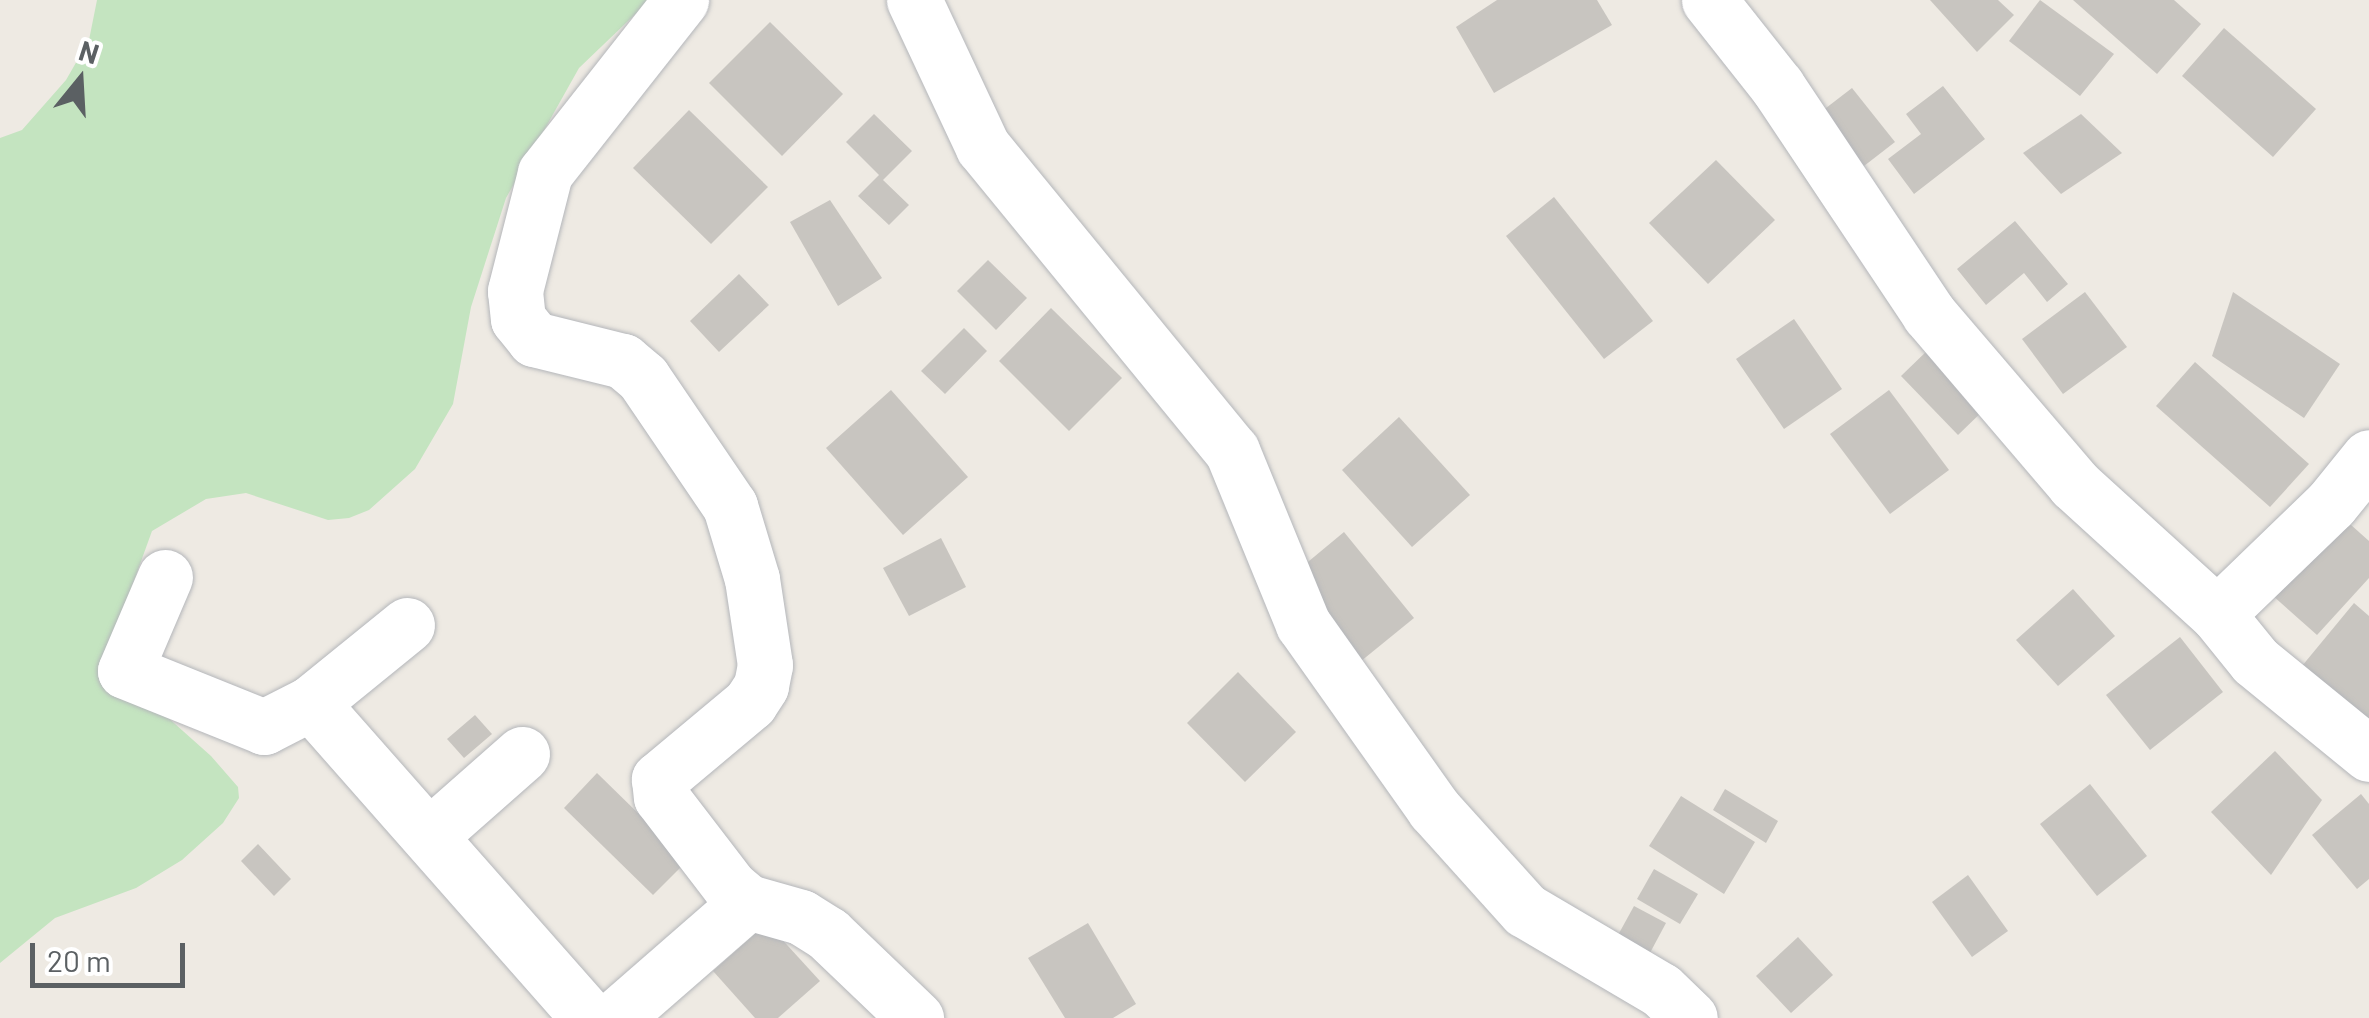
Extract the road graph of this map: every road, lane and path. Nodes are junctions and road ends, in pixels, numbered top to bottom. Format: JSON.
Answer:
{"nodes":[{"id":1,"x":680,"y":0,"type":"edge"},
{"id":2,"x":914,"y":0,"type":"edge"},
{"id":3,"x":1709,"y":0,"type":"edge"},
{"id":4,"x":2369,"y":457,"type":"edge"},
{"id":5,"x":165,"y":577,"type":"dead end"},
{"id":6,"x":2217,"y":614,"type":"junction"},
{"id":7,"x":407,"y":625,"type":"dead end"},
{"id":8,"x":311,"y":703,"type":"junction"},
{"id":9,"x":522,"y":754,"type":"dead end"},
{"id":10,"x":2369,"y":754,"type":"edge"},
{"id":11,"x":429,"y":836,"type":"junction"},
{"id":12,"x":748,"y":902,"type":"junction"},
{"id":13,"x":589,"y":1018,"type":"edge"},
{"id":14,"x":616,"y":1018,"type":"edge"},
{"id":15,"x":916,"y":1018,"type":"edge"},
{"id":16,"x":1690,"y":1018,"type":"edge"}],
"edges":[{"from":1,"to":12,"type":"street"},
{"from":2,"to":16,"type":"street"},
{"from":3,"to":6,"type":"street"},
{"from":4,"to":6,"type":"street"},
{"from":5,"to":8,"type":"street"},
{"from":6,"to":10,"type":"street"},
{"from":7,"to":8,"type":"street"},
{"from":8,"to":11,"type":"street"},
{"from":9,"to":11,"type":"street"},
{"from":11,"to":13,"type":"street"},
{"from":12,"to":14,"type":"street"},
{"from":12,"to":15,"type":"street"}]}
